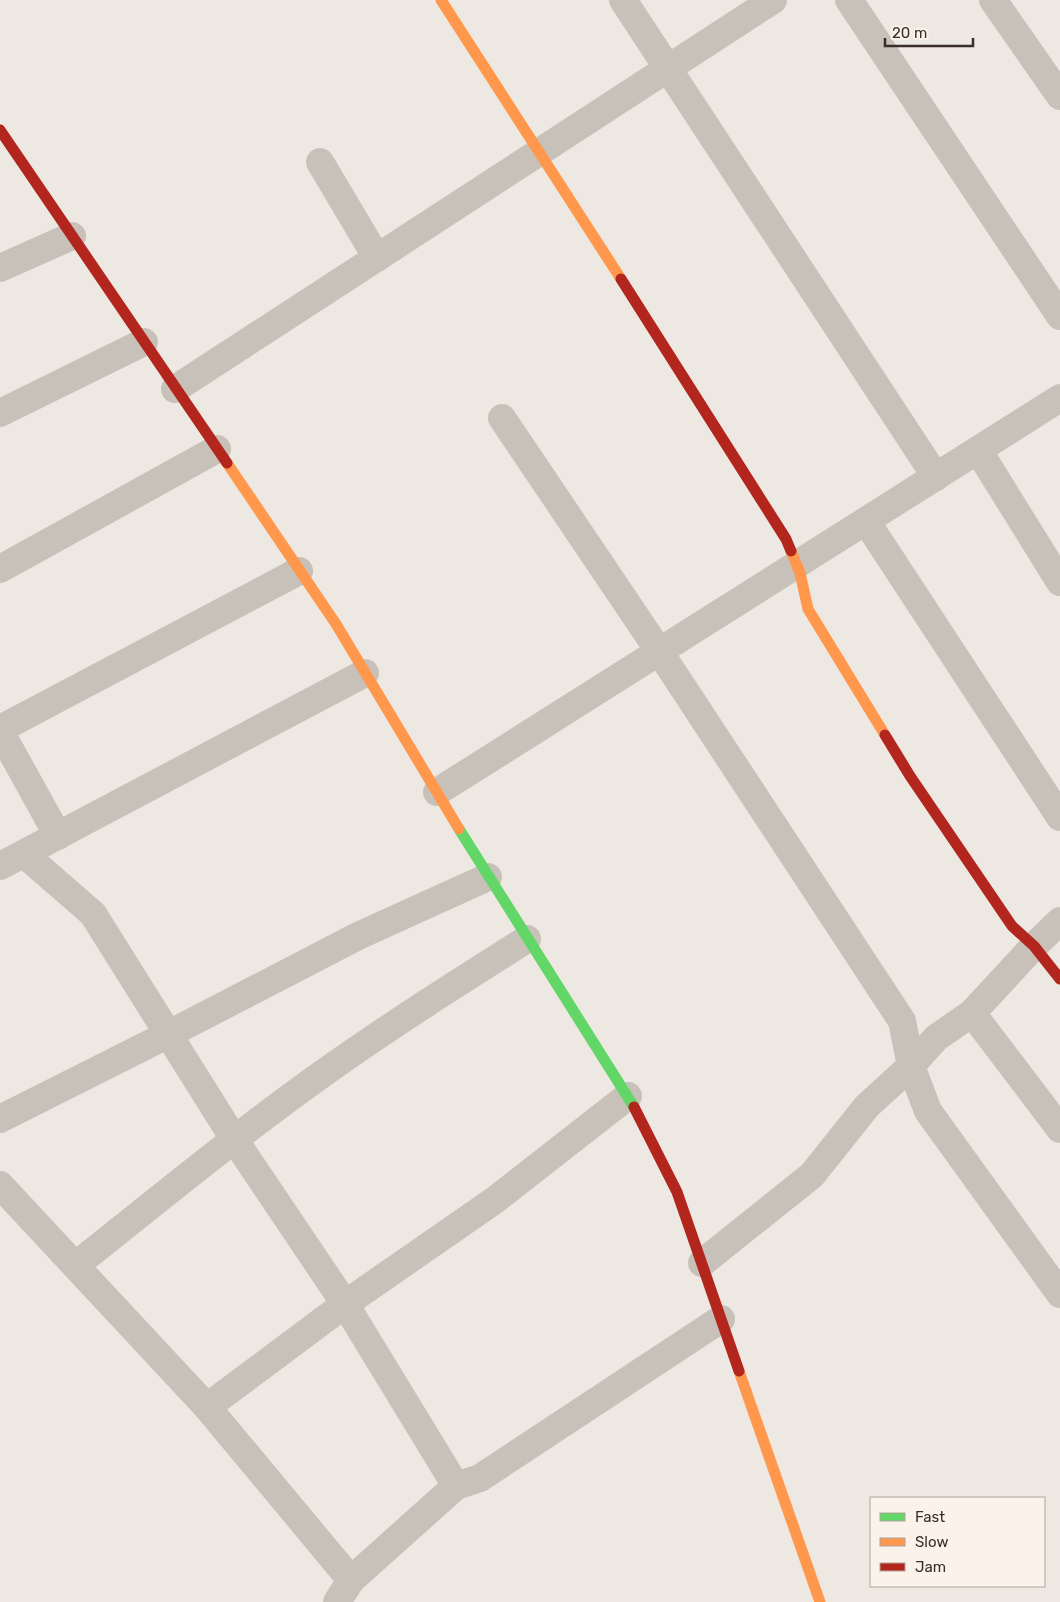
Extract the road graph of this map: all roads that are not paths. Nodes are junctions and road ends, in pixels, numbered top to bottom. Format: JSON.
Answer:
{"nodes":[{"id":1,"x":441,"y":0,"type":"edge"},
{"id":2,"x":623,"y":0,"type":"edge"},
{"id":3,"x":772,"y":0,"type":"edge"},
{"id":4,"x":849,"y":0,"type":"edge"},
{"id":5,"x":993,"y":0,"type":"edge"},
{"id":6,"x":668,"y":68,"type":"junction"},
{"id":7,"x":1060,"y":96,"type":"edge"},
{"id":8,"x":0,"y":131,"type":"edge"},
{"id":9,"x":540,"y":152,"type":"junction"},
{"id":10,"x":320,"y":162,"type":"dead end"},
{"id":11,"x":72,"y":236,"type":"junction"},
{"id":12,"x":377,"y":258,"type":"junction"},
{"id":13,"x":0,"y":268,"type":"edge"},
{"id":14,"x":1060,"y":316,"type":"edge"},
{"id":15,"x":144,"y":342,"type":"junction"},
{"id":16,"x":176,"y":389,"type":"junction"},
{"id":17,"x":1060,"y":398,"type":"edge"},
{"id":18,"x":0,"y":413,"type":"edge"},
{"id":19,"x":502,"y":418,"type":"dead end"},
{"id":20,"x":217,"y":449,"type":"junction"},
{"id":21,"x":978,"y":450,"type":"junction"},
{"id":22,"x":936,"y":477,"type":"junction"},
{"id":23,"x":866,"y":521,"type":"junction"},
{"id":24,"x":797,"y":565,"type":"junction"},
{"id":25,"x":0,"y":569,"type":"edge"},
{"id":26,"x":299,"y":571,"type":"junction"},
{"id":27,"x":1060,"y":582,"type":"edge"},
{"id":28,"x":659,"y":651,"type":"junction"},
{"id":29,"x":365,"y":673,"type":"junction"},
{"id":30,"x":0,"y":730,"type":"edge"},
{"id":31,"x":437,"y":792,"type":"junction"},
{"id":32,"x":1060,"y":817,"type":"edge"},
{"id":33,"x":58,"y":836,"type":"junction"},
{"id":34,"x":24,"y":854,"type":"junction"},
{"id":35,"x":0,"y":866,"type":"edge"},
{"id":36,"x":488,"y":877,"type":"junction"},
{"id":37,"x":1060,"y":921,"type":"edge"},
{"id":38,"x":527,"y":939,"type":"junction"},
{"id":39,"x":1034,"y":946,"type":"junction"},
{"id":40,"x":1060,"y":979,"type":"edge"},
{"id":41,"x":972,"y":1013,"type":"junction"},
{"id":42,"x":168,"y":1035,"type":"junction"},
{"id":43,"x":912,"y":1066,"type":"junction"},
{"id":44,"x":628,"y":1096,"type":"junction"},
{"id":45,"x":0,"y":1119,"type":"edge"},
{"id":46,"x":1060,"y":1129,"type":"edge"},
{"id":47,"x":234,"y":1139,"type":"junction"},
{"id":48,"x":0,"y":1185,"type":"edge"},
{"id":49,"x":702,"y":1263,"type":"junction"},
{"id":50,"x":76,"y":1265,"type":"junction"},
{"id":51,"x":1060,"y":1294,"type":"edge"},
{"id":52,"x":344,"y":1304,"type":"junction"},
{"id":53,"x":721,"y":1319,"type":"junction"},
{"id":54,"x":207,"y":1407,"type":"junction"},
{"id":55,"x":456,"y":1486,"type":"junction"},
{"id":56,"x":344,"y":1591,"type":"edge"},
{"id":57,"x":820,"y":1602,"type":"edge"}],
"edges":[{"from":1,"to":9,"type":"main road"},
{"from":2,"to":6,"type":"street"},
{"from":3,"to":6,"type":"street"},
{"from":4,"to":14,"type":"street"},
{"from":5,"to":7,"type":"street"},
{"from":6,"to":9,"type":"street"},
{"from":6,"to":22,"type":"street"},
{"from":8,"to":11,"type":"main road"},
{"from":9,"to":12,"type":"street"},
{"from":9,"to":24,"type":"main road"},
{"from":10,"to":12,"type":"street"},
{"from":11,"to":13,"type":"street"},
{"from":11,"to":15,"type":"main road"},
{"from":12,"to":16,"type":"street"},
{"from":15,"to":16,"type":"main road"},
{"from":15,"to":18,"type":"street"},
{"from":16,"to":20,"type":"main road"},
{"from":17,"to":21,"type":"street"},
{"from":19,"to":28,"type":"street"},
{"from":20,"to":25,"type":"street"},
{"from":20,"to":26,"type":"main road"},
{"from":21,"to":22,"type":"street"},
{"from":21,"to":27,"type":"street"},
{"from":22,"to":23,"type":"street"},
{"from":23,"to":24,"type":"street"},
{"from":23,"to":32,"type":"street"},
{"from":24,"to":28,"type":"street"},
{"from":24,"to":39,"type":"main road"},
{"from":26,"to":29,"type":"main road"},
{"from":26,"to":30,"type":"street"},
{"from":28,"to":31,"type":"street"},
{"from":28,"to":43,"type":"street"},
{"from":29,"to":31,"type":"main road"},
{"from":29,"to":33,"type":"street"},
{"from":30,"to":33,"type":"street"},
{"from":31,"to":36,"type":"main road"},
{"from":33,"to":34,"type":"street"},
{"from":34,"to":35,"type":"street"},
{"from":34,"to":42,"type":"street"},
{"from":36,"to":38,"type":"main road"},
{"from":36,"to":42,"type":"street"},
{"from":37,"to":39,"type":"street"},
{"from":38,"to":44,"type":"main road"},
{"from":38,"to":47,"type":"street"},
{"from":39,"to":40,"type":"main road"},
{"from":39,"to":41,"type":"street"},
{"from":41,"to":43,"type":"street"},
{"from":41,"to":46,"type":"street"},
{"from":42,"to":45,"type":"street"},
{"from":42,"to":47,"type":"street"},
{"from":43,"to":49,"type":"street"},
{"from":43,"to":51,"type":"street"},
{"from":44,"to":49,"type":"main road"},
{"from":44,"to":52,"type":"street"},
{"from":47,"to":50,"type":"street"},
{"from":47,"to":52,"type":"street"},
{"from":48,"to":50,"type":"street"},
{"from":49,"to":53,"type":"main road"},
{"from":50,"to":54,"type":"street"},
{"from":52,"to":54,"type":"street"},
{"from":52,"to":55,"type":"street"},
{"from":53,"to":55,"type":"street"},
{"from":53,"to":57,"type":"main road"},
{"from":54,"to":56,"type":"street"},
{"from":55,"to":56,"type":"street"}]}
